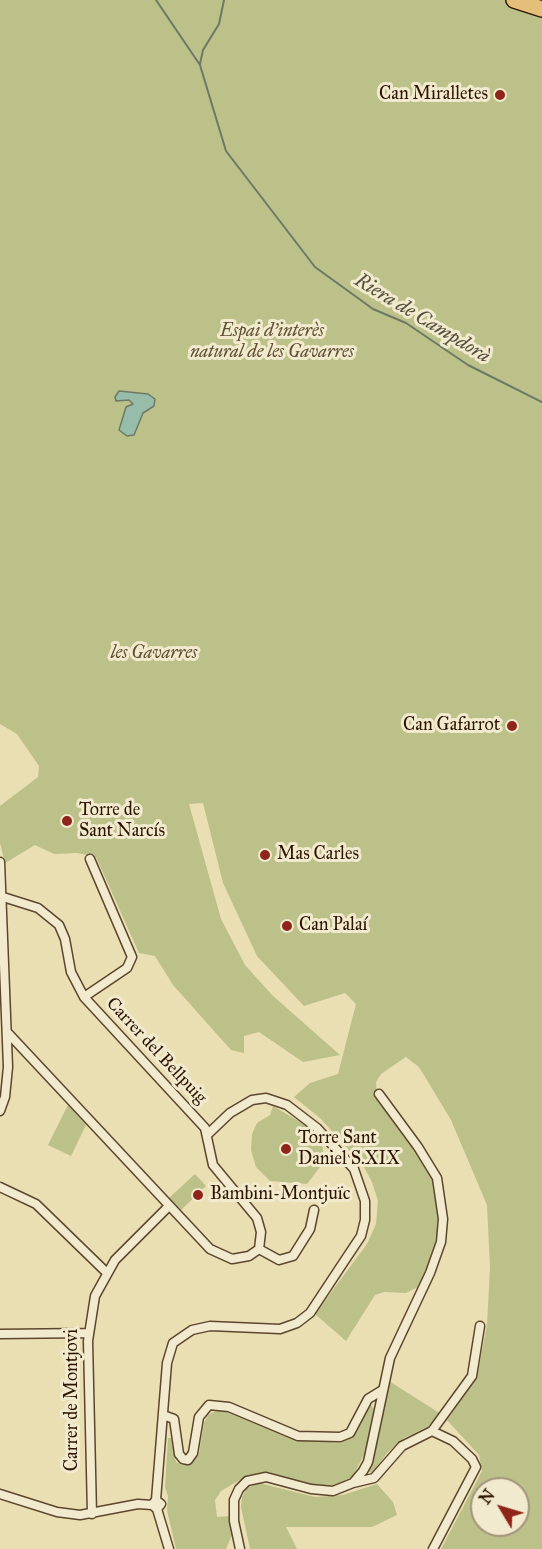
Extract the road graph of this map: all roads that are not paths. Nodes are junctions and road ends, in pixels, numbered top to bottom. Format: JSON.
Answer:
{"nodes":[{"id":1,"x":514,"y":0,"type":"edge"},
{"id":2,"x":542,"y":9,"type":"edge"},
{"id":3,"x":90,"y":859,"type":"dead end"},
{"id":4,"x":0,"y":862,"type":"edge"},
{"id":5,"x":3,"y":897,"type":"junction"},
{"id":6,"x":84,"y":997,"type":"junction"},
{"id":7,"x":7,"y":1032,"type":"junction"},
{"id":8,"x":379,"y":1094,"type":"dead end"},
{"id":9,"x":0,"y":1111,"type":"edge"},
{"id":10,"x":208,"y":1134,"type":"junction"},
{"id":11,"x":0,"y":1187,"type":"edge"},
{"id":12,"x":169,"y":1206,"type":"junction"},
{"id":13,"x":314,"y":1210,"type":"dead end"},
{"id":14,"x":259,"y":1249,"type":"junction"},
{"id":15,"x":106,"y":1272,"type":"junction"},
{"id":16,"x":480,"y":1326,"type":"dead end"},
{"id":17,"x":89,"y":1333,"type":"junction"},
{"id":18,"x":0,"y":1334,"type":"edge"},
{"id":19,"x":381,"y":1391,"type":"junction"},
{"id":20,"x":164,"y":1415,"type":"junction"},
{"id":21,"x":432,"y":1431,"type":"junction"},
{"id":22,"x":353,"y":1483,"type":"junction"},
{"id":23,"x":0,"y":1494,"type":"edge"},
{"id":24,"x":155,"y":1504,"type":"junction"},
{"id":25,"x":92,"y":1514,"type":"junction"},
{"id":26,"x":169,"y":1549,"type":"edge"},
{"id":27,"x":240,"y":1549,"type":"edge"},
{"id":28,"x":433,"y":1549,"type":"edge"}],
"edges":[{"from":1,"to":2,"type":"highway"},
{"from":3,"to":6,"type":"street"},
{"from":4,"to":5,"type":"street"},
{"from":5,"to":6,"type":"street","name":"Carrer del Bellpuig"},
{"from":5,"to":7,"type":"street"},
{"from":6,"to":10,"type":"street","name":"Carrer del Bellpuig"},
{"from":7,"to":9,"type":"street"},
{"from":7,"to":12,"type":"street"},
{"from":8,"to":19,"type":"street"},
{"from":10,"to":14,"type":"street","name":"Carrer del Bellpuig"},
{"from":10,"to":20,"type":"street"},
{"from":11,"to":15,"type":"street"},
{"from":12,"to":14,"type":"street"},
{"from":12,"to":15,"type":"street","name":"Carrer de Montjovi"},
{"from":13,"to":14,"type":"street"},
{"from":15,"to":17,"type":"street","name":"Carrer de Montjovi"},
{"from":16,"to":21,"type":"street"},
{"from":17,"to":18,"type":"street"},
{"from":17,"to":25,"type":"street","name":"Carrer de Montjovi"},
{"from":19,"to":20,"type":"street"},
{"from":19,"to":22,"type":"street"},
{"from":20,"to":24,"type":"street"},
{"from":21,"to":22,"type":"street"},
{"from":21,"to":28,"type":"street"},
{"from":22,"to":27,"type":"street"},
{"from":23,"to":25,"type":"street"},
{"from":24,"to":25,"type":"street"},
{"from":24,"to":26,"type":"street"}]}
